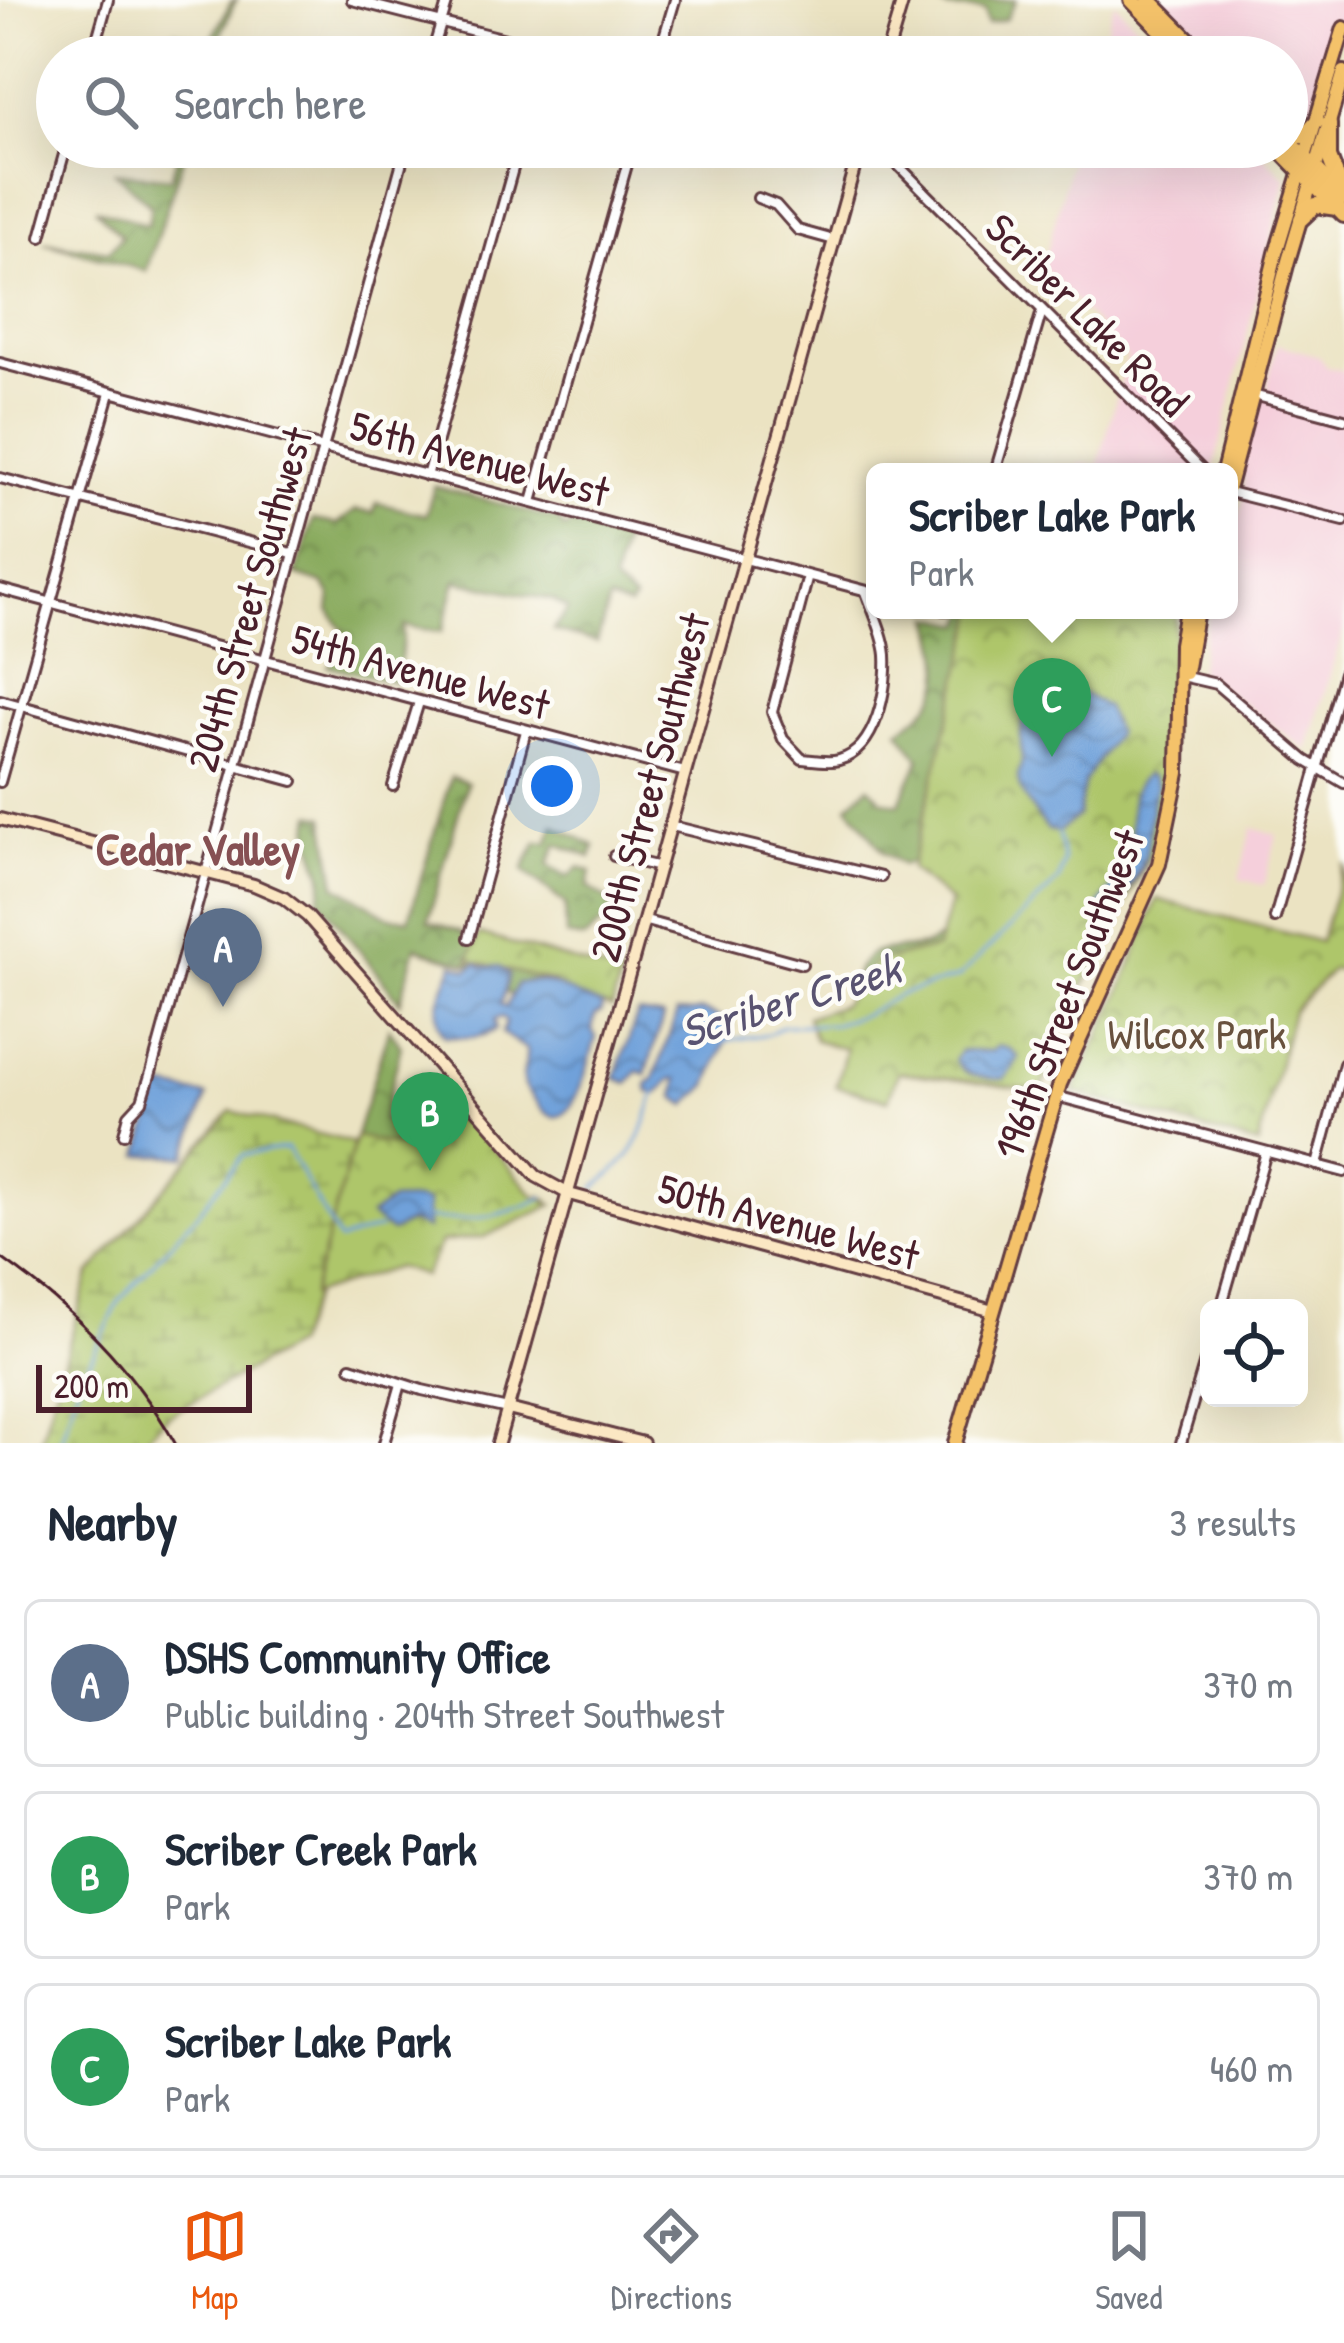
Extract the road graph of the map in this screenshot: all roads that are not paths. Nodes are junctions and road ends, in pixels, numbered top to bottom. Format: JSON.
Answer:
{"nodes":[{"id":1,"x":108,"y":0,"type":"edge"},
{"id":2,"x":352,"y":0,"type":"edge"},
{"id":3,"x":448,"y":0,"type":"edge"},
{"id":4,"x":675,"y":0,"type":"edge"},
{"id":5,"x":903,"y":0,"type":"edge"},
{"id":6,"x":1132,"y":0,"type":"edge"},
{"id":7,"x":1149,"y":0,"type":"edge"},
{"id":8,"x":441,"y":22,"type":"junction"},
{"id":9,"x":1344,"y":28,"type":"edge"},
{"id":10,"x":98,"y":36,"type":"edge"},
{"id":11,"x":437,"y":36,"type":"edge"},
{"id":12,"x":488,"y":36,"type":"edge"},
{"id":13,"x":664,"y":36,"type":"edge"},
{"id":14,"x":892,"y":36,"type":"edge"},
{"id":15,"x":1167,"y":36,"type":"edge"},
{"id":16,"x":1184,"y":36,"type":"edge"},
{"id":17,"x":1338,"y":48,"type":"junction"},
{"id":18,"x":1344,"y":73,"type":"edge"},
{"id":19,"x":1323,"y":123,"type":"junction"},
{"id":20,"x":1308,"y":133,"type":"edge"},
{"id":21,"x":60,"y":168,"type":"edge"},
{"id":22,"x":400,"y":168,"type":"edge"},
{"id":23,"x":513,"y":168,"type":"edge"},
{"id":24,"x":626,"y":168,"type":"edge"},
{"id":25,"x":854,"y":168,"type":"edge"},
{"id":26,"x":901,"y":168,"type":"edge"},
{"id":27,"x":1306,"y":168,"type":"edge"},
{"id":28,"x":1309,"y":170,"type":"junction"},
{"id":29,"x":758,"y":198,"type":"dead end"},
{"id":30,"x":1342,"y":204,"type":"edge"},
{"id":31,"x":1301,"y":219,"type":"junction"},
{"id":32,"x":40,"y":237,"type":"dead end"},
{"id":33,"x":834,"y":240,"type":"junction"},
{"id":34,"x":1264,"y":302,"type":"junction"},
{"id":35,"x":1042,"y":310,"type":"junction"},
{"id":36,"x":1272,"y":320,"type":"junction"},
{"id":37,"x":0,"y":363,"type":"edge"},
{"id":38,"x":1246,"y":378,"type":"junction"},
{"id":39,"x":110,"y":393,"type":"junction"},
{"id":40,"x":1253,"y":395,"type":"junction"},
{"id":41,"x":1344,"y":419,"type":"edge"},
{"id":42,"x":323,"y":447,"type":"junction"},
{"id":43,"x":998,"y":463,"type":"edge"},
{"id":44,"x":1195,"y":463,"type":"edge"},
{"id":45,"x":1224,"y":463,"type":"edge"},
{"id":46,"x":1236,"y":463,"type":"edge"},
{"id":47,"x":427,"y":476,"type":"junction"},
{"id":48,"x":0,"y":478,"type":"edge"},
{"id":49,"x":1238,"y":492,"type":"edge"},
{"id":50,"x":78,"y":499,"type":"junction"},
{"id":51,"x":532,"y":502,"type":"junction"},
{"id":52,"x":1344,"y":521,"type":"edge"},
{"id":53,"x":292,"y":553,"type":"junction"},
{"id":54,"x":746,"y":559,"type":"junction"},
{"id":55,"x":808,"y":576,"type":"junction"},
{"id":56,"x":0,"y":589,"type":"edge"},
{"id":57,"x":866,"y":591,"type":"edge"},
{"id":58,"x":51,"y":603,"type":"junction"},
{"id":59,"x":877,"y":619,"type":"edge"},
{"id":60,"x":1184,"y":619,"type":"edge"},
{"id":61,"x":1195,"y":619,"type":"edge"},
{"id":62,"x":1180,"y":644,"type":"junction"},
{"id":63,"x":263,"y":659,"type":"junction"},
{"id":64,"x":1344,"y":673,"type":"edge"},
{"id":65,"x":1186,"y":677,"type":"junction"},
{"id":66,"x":0,"y":700,"type":"edge"},
{"id":67,"x":420,"y":701,"type":"junction"},
{"id":68,"x":1178,"y":703,"type":"junction"},
{"id":69,"x":23,"y":705,"type":"junction"},
{"id":70,"x":526,"y":730,"type":"junction"},
{"id":71,"x":233,"y":764,"type":"junction"},
{"id":72,"x":1316,"y":769,"type":"junction"},
{"id":73,"x":687,"y":772,"type":"junction"},
{"id":74,"x":293,"y":781,"type":"dead end"},
{"id":75,"x":0,"y":782,"type":"edge"},
{"id":76,"x":1344,"y":783,"type":"edge"},
{"id":77,"x":393,"y":786,"type":"dead end"},
{"id":78,"x":0,"y":819,"type":"edge"},
{"id":79,"x":672,"y":826,"type":"junction"},
{"id":80,"x":614,"y":856,"type":"dead end"},
{"id":81,"x":661,"y":867,"type":"junction"},
{"id":82,"x":203,"y":872,"type":"junction"},
{"id":83,"x":880,"y":877,"type":"dead end"},
{"id":84,"x":1275,"y":918,"type":"dead end"},
{"id":85,"x":646,"y":921,"type":"junction"},
{"id":86,"x":469,"y":938,"type":"dead end"},
{"id":87,"x":802,"y":964,"type":"dead end"},
{"id":88,"x":1344,"y":1064,"type":"edge"},
{"id":89,"x":1056,"y":1096,"type":"junction"},
{"id":90,"x":124,"y":1134,"type":"dead end"},
{"id":91,"x":1266,"y":1152,"type":"junction"},
{"id":92,"x":1317,"y":1165,"type":"junction"},
{"id":93,"x":1344,"y":1172,"type":"edge"},
{"id":94,"x":569,"y":1194,"type":"junction"},
{"id":95,"x":1224,"y":1299,"type":"edge"},
{"id":96,"x":993,"y":1311,"type":"junction"},
{"id":97,"x":351,"y":1367,"type":"dead end"},
{"id":98,"x":1200,"y":1379,"type":"edge"},
{"id":99,"x":401,"y":1384,"type":"junction"},
{"id":100,"x":508,"y":1409,"type":"junction"},
{"id":101,"x":384,"y":1443,"type":"edge"},
{"id":102,"x":498,"y":1443,"type":"edge"},
{"id":103,"x":644,"y":1443,"type":"edge"},
{"id":104,"x":956,"y":1443,"type":"edge"},
{"id":105,"x":1181,"y":1443,"type":"edge"}],
"edges":[{"from":1,"to":10,"type":"street"},
{"from":2,"to":8,"type":"street"},
{"from":3,"to":8,"type":"street"},
{"from":4,"to":13,"type":"street"},
{"from":5,"to":14,"type":"street"},
{"from":6,"to":15,"type":"highway"},
{"from":7,"to":16,"type":"highway"},
{"from":8,"to":11,"type":"street"},
{"from":8,"to":12,"type":"street"},
{"from":9,"to":17,"type":"main road"},
{"from":17,"to":18,"type":"main road"},
{"from":17,"to":19,"type":"main road"},
{"from":18,"to":19,"type":"main road"},
{"from":19,"to":20,"type":"highway"},
{"from":19,"to":28,"type":"main road"},
{"from":19,"to":30,"type":"highway"},
{"from":21,"to":32,"type":"street"},
{"from":22,"to":42,"type":"street","name":"204th Street Southwest"},
{"from":23,"to":47,"type":"street"},
{"from":24,"to":51,"type":"street"},
{"from":25,"to":33,"type":"street","name":"200th Street Southwest"},
{"from":26,"to":35,"type":"street","name":"Scriber Lake Road"},
{"from":27,"to":28,"type":"highway"},
{"from":28,"to":30,"type":"highway"},
{"from":28,"to":31,"type":"main road"},
{"from":28,"to":34,"type":"main road"},
{"from":29,"to":33,"type":"street"},
{"from":30,"to":31,"type":"highway"},
{"from":31,"to":36,"type":"main road"},
{"from":33,"to":54,"type":"street","name":"200th Street Southwest"},
{"from":34,"to":36,"type":"main road"},
{"from":34,"to":38,"type":"main road"},
{"from":35,"to":43,"type":"street"},
{"from":35,"to":44,"type":"street","name":"Scriber Lake Road"},
{"from":36,"to":40,"type":"main road"},
{"from":37,"to":39,"type":"street","name":"56th Avenue West"},
{"from":38,"to":40,"type":"main road"},
{"from":38,"to":45,"type":"main road"},
{"from":39,"to":42,"type":"street","name":"56th Avenue West"},
{"from":39,"to":50,"type":"street"},
{"from":40,"to":41,"type":"street"},
{"from":40,"to":46,"type":"main road"},
{"from":42,"to":47,"type":"street","name":"56th Avenue West"},
{"from":42,"to":53,"type":"street","name":"204th Street Southwest"},
{"from":47,"to":51,"type":"street","name":"56th Avenue West"},
{"from":48,"to":50,"type":"street"},
{"from":49,"to":52,"type":"street"},
{"from":50,"to":53,"type":"street"},
{"from":50,"to":58,"type":"street"},
{"from":51,"to":54,"type":"street","name":"56th Avenue West"},
{"from":53,"to":63,"type":"street","name":"204th Street Southwest"},
{"from":54,"to":55,"type":"street","name":"56th Avenue West"},
{"from":54,"to":73,"type":"street","name":"200th Street Southwest"},
{"from":55,"to":57,"type":"street","name":"56th Avenue West"},
{"from":55,"to":59,"type":"street"},
{"from":56,"to":58,"type":"street","name":"54th Avenue West"},
{"from":58,"to":63,"type":"street","name":"54th Avenue West"},
{"from":58,"to":69,"type":"street"},
{"from":60,"to":62,"type":"main road","name":"196th Street Southwest"},
{"from":61,"to":65,"type":"main road","name":"196th Street Southwest"},
{"from":62,"to":65,"type":"main road"},
{"from":62,"to":68,"type":"main road","name":"196th Street Southwest"},
{"from":63,"to":67,"type":"street","name":"54th Avenue West"},
{"from":63,"to":71,"type":"street","name":"204th Street Southwest"},
{"from":64,"to":72,"type":"street"},
{"from":65,"to":68,"type":"main road","name":"196th Street Southwest"},
{"from":65,"to":72,"type":"street"},
{"from":66,"to":69,"type":"street"},
{"from":67,"to":70,"type":"street","name":"54th Avenue West"},
{"from":67,"to":77,"type":"street"},
{"from":68,"to":89,"type":"main road","name":"196th Street Southwest"},
{"from":69,"to":71,"type":"street"},
{"from":69,"to":75,"type":"street"},
{"from":70,"to":73,"type":"street","name":"54th Avenue West"},
{"from":70,"to":86,"type":"street"},
{"from":71,"to":74,"type":"street"},
{"from":71,"to":82,"type":"street","name":"204th Street Southwest"},
{"from":72,"to":76,"type":"street"},
{"from":72,"to":84,"type":"street"},
{"from":73,"to":79,"type":"street","name":"200th Street Southwest"},
{"from":78,"to":82,"type":"street"},
{"from":79,"to":81,"type":"street","name":"200th Street Southwest"},
{"from":79,"to":83,"type":"street"},
{"from":80,"to":81,"type":"street"},
{"from":81,"to":85,"type":"street","name":"200th Street Southwest"},
{"from":82,"to":90,"type":"street","name":"204th Street Southwest"},
{"from":82,"to":94,"type":"street"},
{"from":85,"to":87,"type":"street"},
{"from":85,"to":94,"type":"street","name":"200th Street Southwest"},
{"from":88,"to":92,"type":"street"},
{"from":89,"to":91,"type":"street"},
{"from":89,"to":96,"type":"main road","name":"196th Street Southwest"},
{"from":91,"to":92,"type":"street"},
{"from":91,"to":95,"type":"street"},
{"from":92,"to":93,"type":"street"},
{"from":94,"to":96,"type":"street","name":"50th Avenue West"},
{"from":94,"to":100,"type":"street","name":"200th Street Southwest"},
{"from":96,"to":104,"type":"main road","name":"196th Street Southwest"},
{"from":97,"to":99,"type":"street"},
{"from":98,"to":105,"type":"street"},
{"from":99,"to":100,"type":"street"},
{"from":99,"to":101,"type":"street"},
{"from":100,"to":102,"type":"street","name":"200th Street Southwest"},
{"from":100,"to":103,"type":"street"}]}
